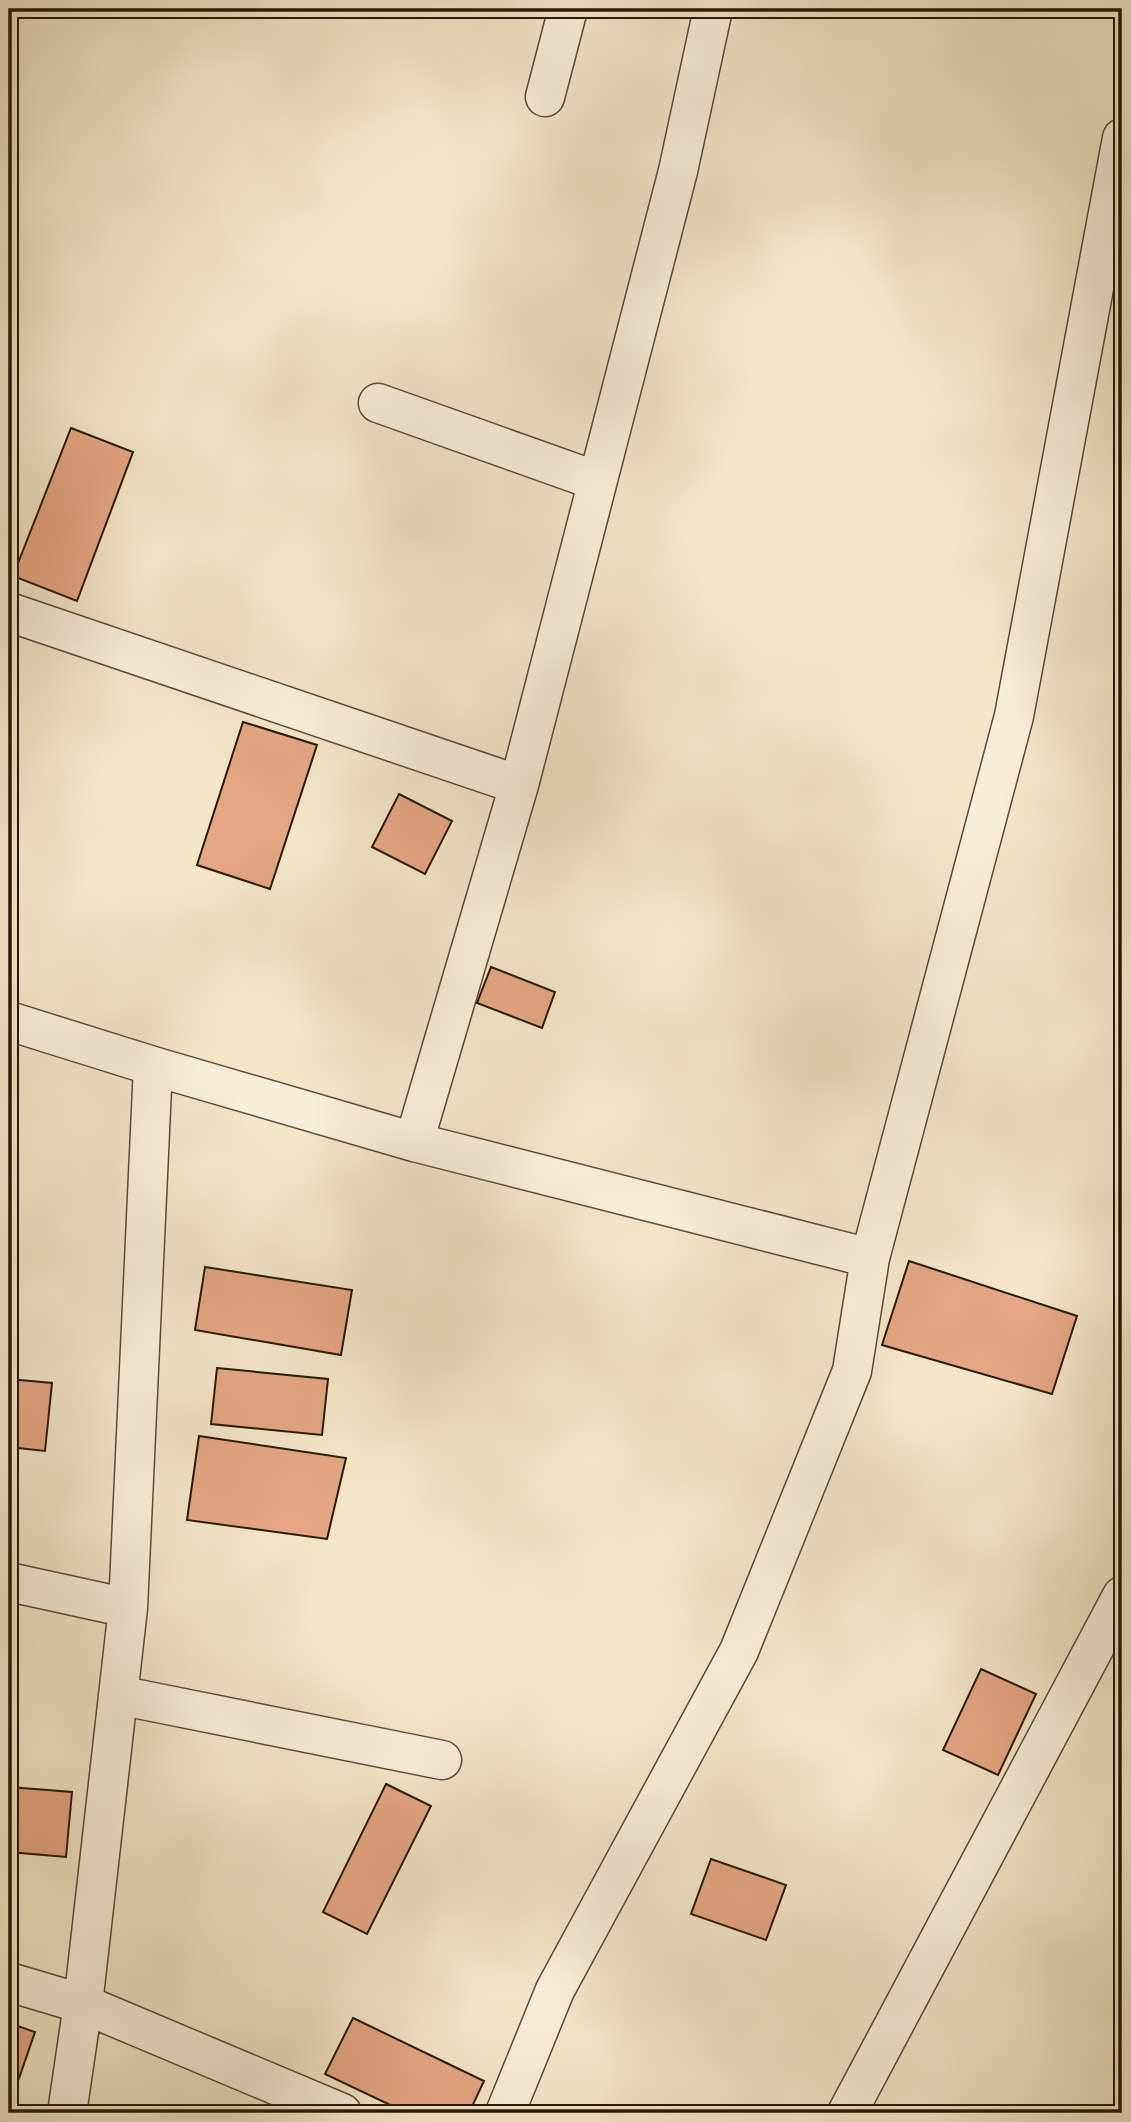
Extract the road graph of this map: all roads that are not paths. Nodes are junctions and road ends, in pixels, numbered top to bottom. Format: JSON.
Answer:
{"nodes":[{"id":1,"x":568,"y":9,"type":"edge"},
{"id":2,"x":713,"y":9,"type":"edge"},
{"id":3,"x":545,"y":97,"type":"dead end"},
{"id":4,"x":1122,"y":138,"type":"edge"},
{"id":5,"x":378,"y":403,"type":"dead end"},
{"id":6,"x":597,"y":481,"type":"junction"},
{"id":7,"x":9,"y":612,"type":"edge"},
{"id":8,"x":519,"y":785,"type":"junction"},
{"id":9,"x":9,"y":1021,"type":"edge"},
{"id":10,"x":153,"y":1066,"type":"junction"},
{"id":11,"x":414,"y":1142,"type":"junction"},
{"id":12,"x":870,"y":1258,"type":"junction"},
{"id":13,"x":9,"y":1582,"type":"edge"},
{"id":14,"x":1122,"y":1596,"type":"edge"},
{"id":15,"x":128,"y":1608,"type":"junction"},
{"id":16,"x":118,"y":1695,"type":"junction"},
{"id":17,"x":442,"y":1760,"type":"dead end"},
{"id":18,"x":9,"y":1982,"type":"edge"},
{"id":19,"x":83,"y":2004,"type":"junction"},
{"id":20,"x":67,"y":2113,"type":"edge"},
{"id":21,"x":342,"y":2113,"type":"edge"},
{"id":22,"x":505,"y":2113,"type":"edge"},
{"id":23,"x":846,"y":2113,"type":"edge"}],
"edges":[{"from":1,"to":3,"type":"street"},
{"from":2,"to":6,"type":"street"},
{"from":4,"to":12,"type":"street"},
{"from":5,"to":6,"type":"street"},
{"from":6,"to":8,"type":"street"},
{"from":7,"to":8,"type":"street"},
{"from":8,"to":11,"type":"street"},
{"from":9,"to":10,"type":"street"},
{"from":10,"to":11,"type":"street"},
{"from":10,"to":15,"type":"street"},
{"from":11,"to":12,"type":"street"},
{"from":12,"to":22,"type":"street"},
{"from":13,"to":15,"type":"street"},
{"from":14,"to":23,"type":"street"},
{"from":15,"to":16,"type":"street"},
{"from":16,"to":17,"type":"street"},
{"from":16,"to":19,"type":"street"},
{"from":18,"to":19,"type":"street"},
{"from":19,"to":20,"type":"street"},
{"from":19,"to":21,"type":"street"}]}
